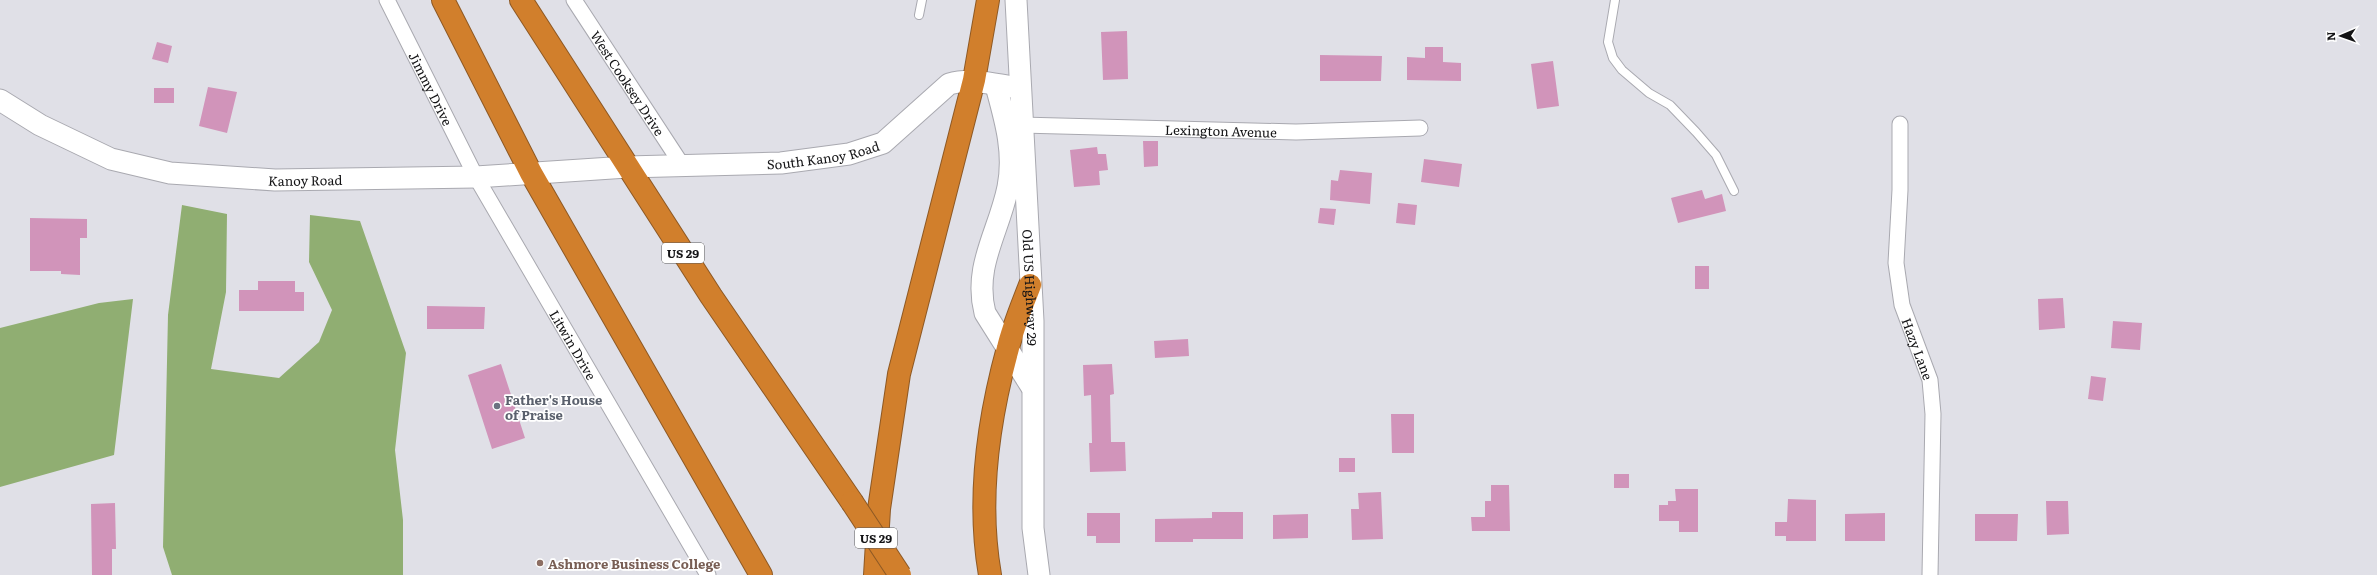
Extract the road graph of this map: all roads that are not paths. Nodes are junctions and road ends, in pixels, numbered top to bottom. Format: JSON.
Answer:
{"nodes":[{"id":1,"x":387,"y":0,"type":"edge"},
{"id":2,"x":443,"y":0,"type":"edge"},
{"id":3,"x":521,"y":0,"type":"edge"},
{"id":4,"x":574,"y":0,"type":"edge"},
{"id":5,"x":922,"y":0,"type":"edge"},
{"id":6,"x":988,"y":0,"type":"edge"},
{"id":7,"x":1016,"y":0,"type":"edge"},
{"id":8,"x":1615,"y":0,"type":"edge"},
{"id":9,"x":919,"y":14,"type":"dead end"},
{"id":10,"x":974,"y":80,"type":"junction"},
{"id":11,"x":996,"y":86,"type":"junction"},
{"id":12,"x":1019,"y":88,"type":"junction"},
{"id":13,"x":0,"y":100,"type":"edge"},
{"id":14,"x":1900,"y":124,"type":"dead end"},
{"id":15,"x":1021,"y":125,"type":"junction"},
{"id":16,"x":1420,"y":128,"type":"dead end"},
{"id":17,"x":682,"y":165,"type":"junction"},
{"id":18,"x":627,"y":167,"type":"junction"},
{"id":19,"x":531,"y":173,"type":"junction"},
{"id":20,"x":476,"y":177,"type":"junction"},
{"id":21,"x":1734,"y":191,"type":"dead end"},
{"id":22,"x":1030,"y":285,"type":"junction"},
{"id":23,"x":1008,"y":347,"type":"junction"},
{"id":24,"x":1031,"y":386,"type":"junction"},
{"id":25,"x":708,"y":575,"type":"edge"},
{"id":26,"x":761,"y":575,"type":"edge"},
{"id":27,"x":875,"y":575,"type":"edge"},
{"id":28,"x":900,"y":575,"type":"edge"},
{"id":29,"x":990,"y":575,"type":"edge"},
{"id":30,"x":1039,"y":575,"type":"edge"},
{"id":31,"x":1930,"y":575,"type":"edge"}],
"edges":[{"from":1,"to":20,"type":"street","name":"Jimmy Drive"},
{"from":2,"to":19,"type":"highway"},
{"from":3,"to":18,"type":"highway","number":"US 29"},
{"from":4,"to":17,"type":"street","name":"West Cooksey Drive"},
{"from":5,"to":9,"type":"lane"},
{"from":6,"to":10,"type":"highway"},
{"from":7,"to":12,"type":"street","name":"Old US Highway 29"},
{"from":8,"to":21,"type":"lane"},
{"from":10,"to":11,"type":"street","name":"South Kanoy Road"},
{"from":10,"to":17,"type":"street","name":"South Kanoy Road"},
{"from":10,"to":27,"type":"highway"},
{"from":11,"to":12,"type":"street","name":"South Kanoy Road"},
{"from":11,"to":23,"type":"street"},
{"from":12,"to":15,"type":"street","name":"Old US Highway 29"},
{"from":13,"to":20,"type":"street","name":"Kanoy Road"},
{"from":14,"to":31,"type":"street","name":"Hazy Lane"},
{"from":15,"to":16,"type":"street","name":"Lexington Avenue"},
{"from":15,"to":22,"type":"street","name":"Old US Highway 29"},
{"from":17,"to":18,"type":"street","name":"South Kanoy Road"},
{"from":18,"to":19,"type":"street","name":"Kanoy Road"},
{"from":18,"to":28,"type":"highway","number":"US 29","bridge":true},
{"from":19,"to":20,"type":"street","name":"Kanoy Road"},
{"from":19,"to":26,"type":"highway"},
{"from":20,"to":25,"type":"street","name":"Litwin Drive"},
{"from":22,"to":23,"type":"highway"},
{"from":22,"to":24,"type":"street","name":"Old US Highway 29"},
{"from":23,"to":24,"type":"street"},
{"from":23,"to":29,"type":"highway"},
{"from":24,"to":30,"type":"street","name":"Old US Highway 29"}]}
